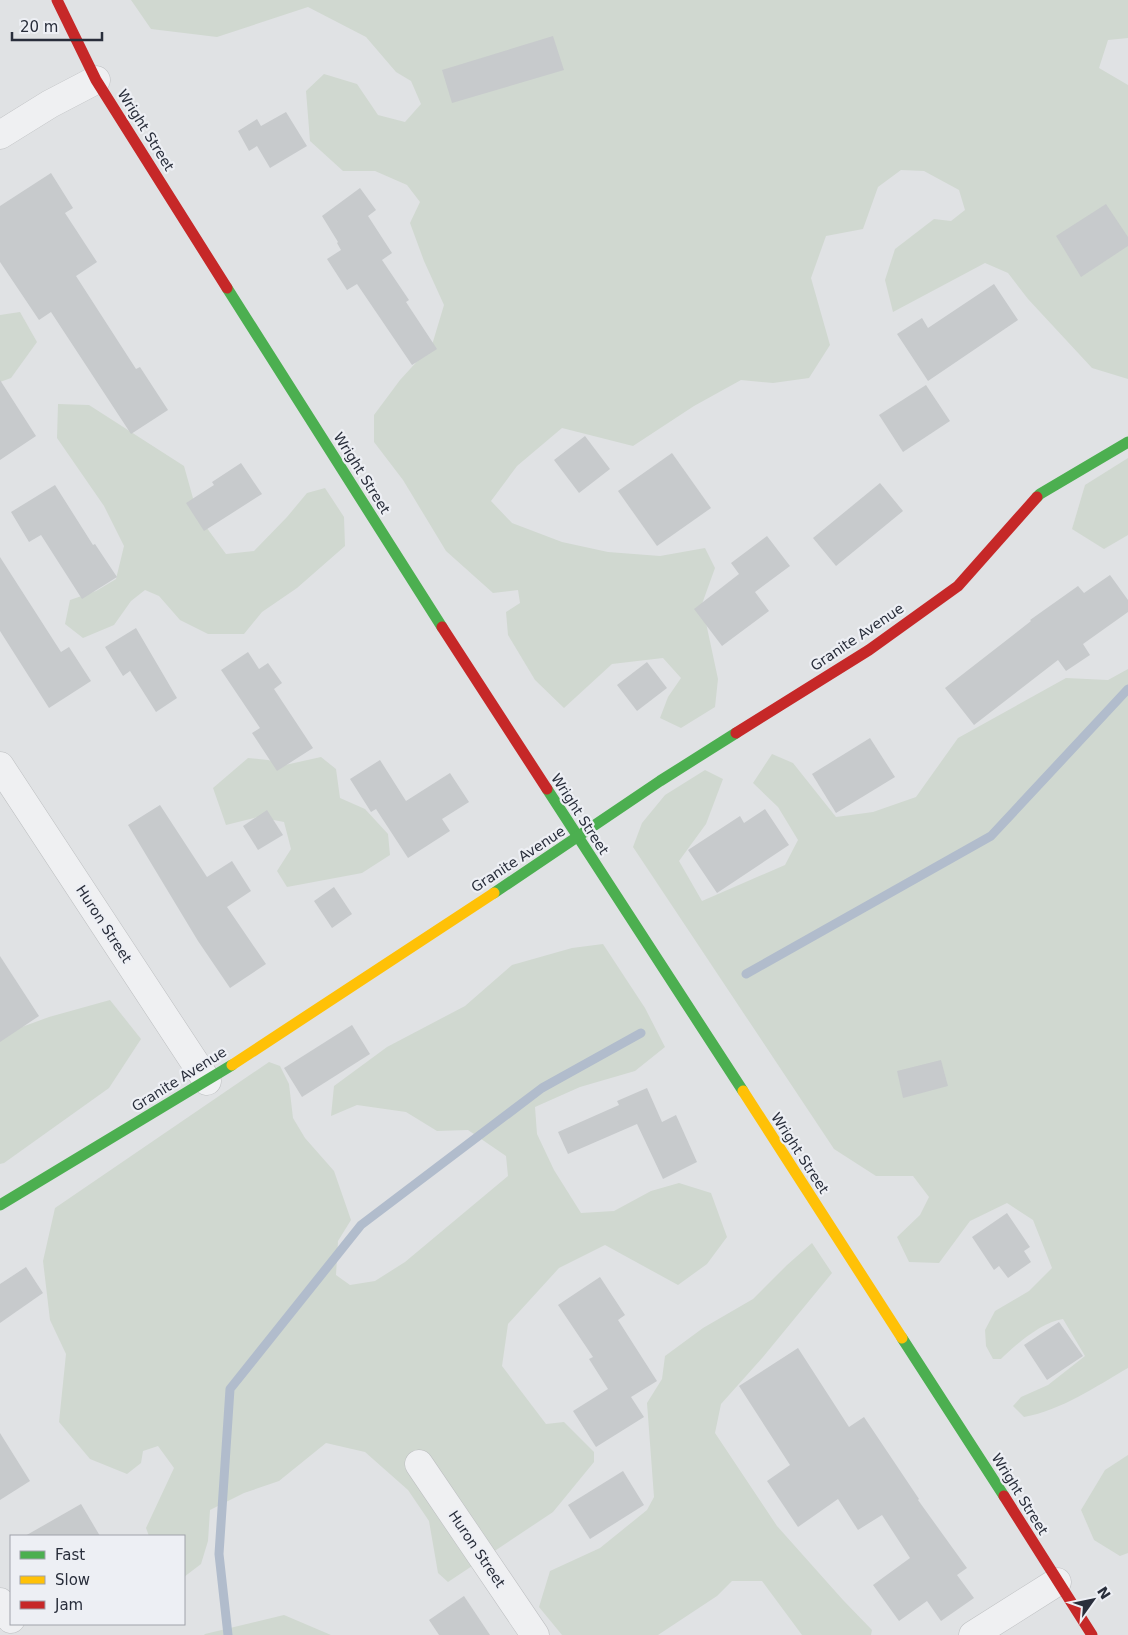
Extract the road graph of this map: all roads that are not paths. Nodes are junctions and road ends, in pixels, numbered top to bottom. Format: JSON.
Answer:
{"nodes":[{"id":1,"x":58,"y":0,"type":"edge"},
{"id":2,"x":96,"y":80,"type":"junction"},
{"id":3,"x":0,"y":135,"type":"edge"},
{"id":4,"x":1128,"y":442,"type":"edge"},
{"id":5,"x":0,"y":766,"type":"edge"},
{"id":6,"x":577,"y":838,"type":"junction"},
{"id":7,"x":207,"y":1081,"type":"junction"},
{"id":8,"x":0,"y":1205,"type":"edge"},
{"id":9,"x":419,"y":1464,"type":"dead end"},
{"id":10,"x":1057,"y":1582,"type":"junction"},
{"id":11,"x":0,"y":1602,"type":"edge"},
{"id":12,"x":10,"y":1617,"type":"edge"},
{"id":13,"x":535,"y":1635,"type":"edge"},
{"id":14,"x":972,"y":1635,"type":"edge"},
{"id":15,"x":1092,"y":1635,"type":"edge"}],
"edges":[{"from":1,"to":2,"type":"main road","name":"Wright Street"},
{"from":2,"to":3,"type":"street"},
{"from":2,"to":6,"type":"main road","name":"Wright Street"},
{"from":4,"to":6,"type":"main road","name":"Granite Avenue"},
{"from":5,"to":7,"type":"street","name":"Huron Street"},
{"from":6,"to":7,"type":"main road","name":"Granite Avenue"},
{"from":6,"to":10,"type":"main road","name":"Wright Street"},
{"from":7,"to":8,"type":"main road","name":"Granite Avenue"},
{"from":9,"to":13,"type":"street","name":"Huron Street"},
{"from":10,"to":14,"type":"street"},
{"from":10,"to":15,"type":"main road","name":"Wright Street"},
{"from":11,"to":12,"type":"street"}]}
